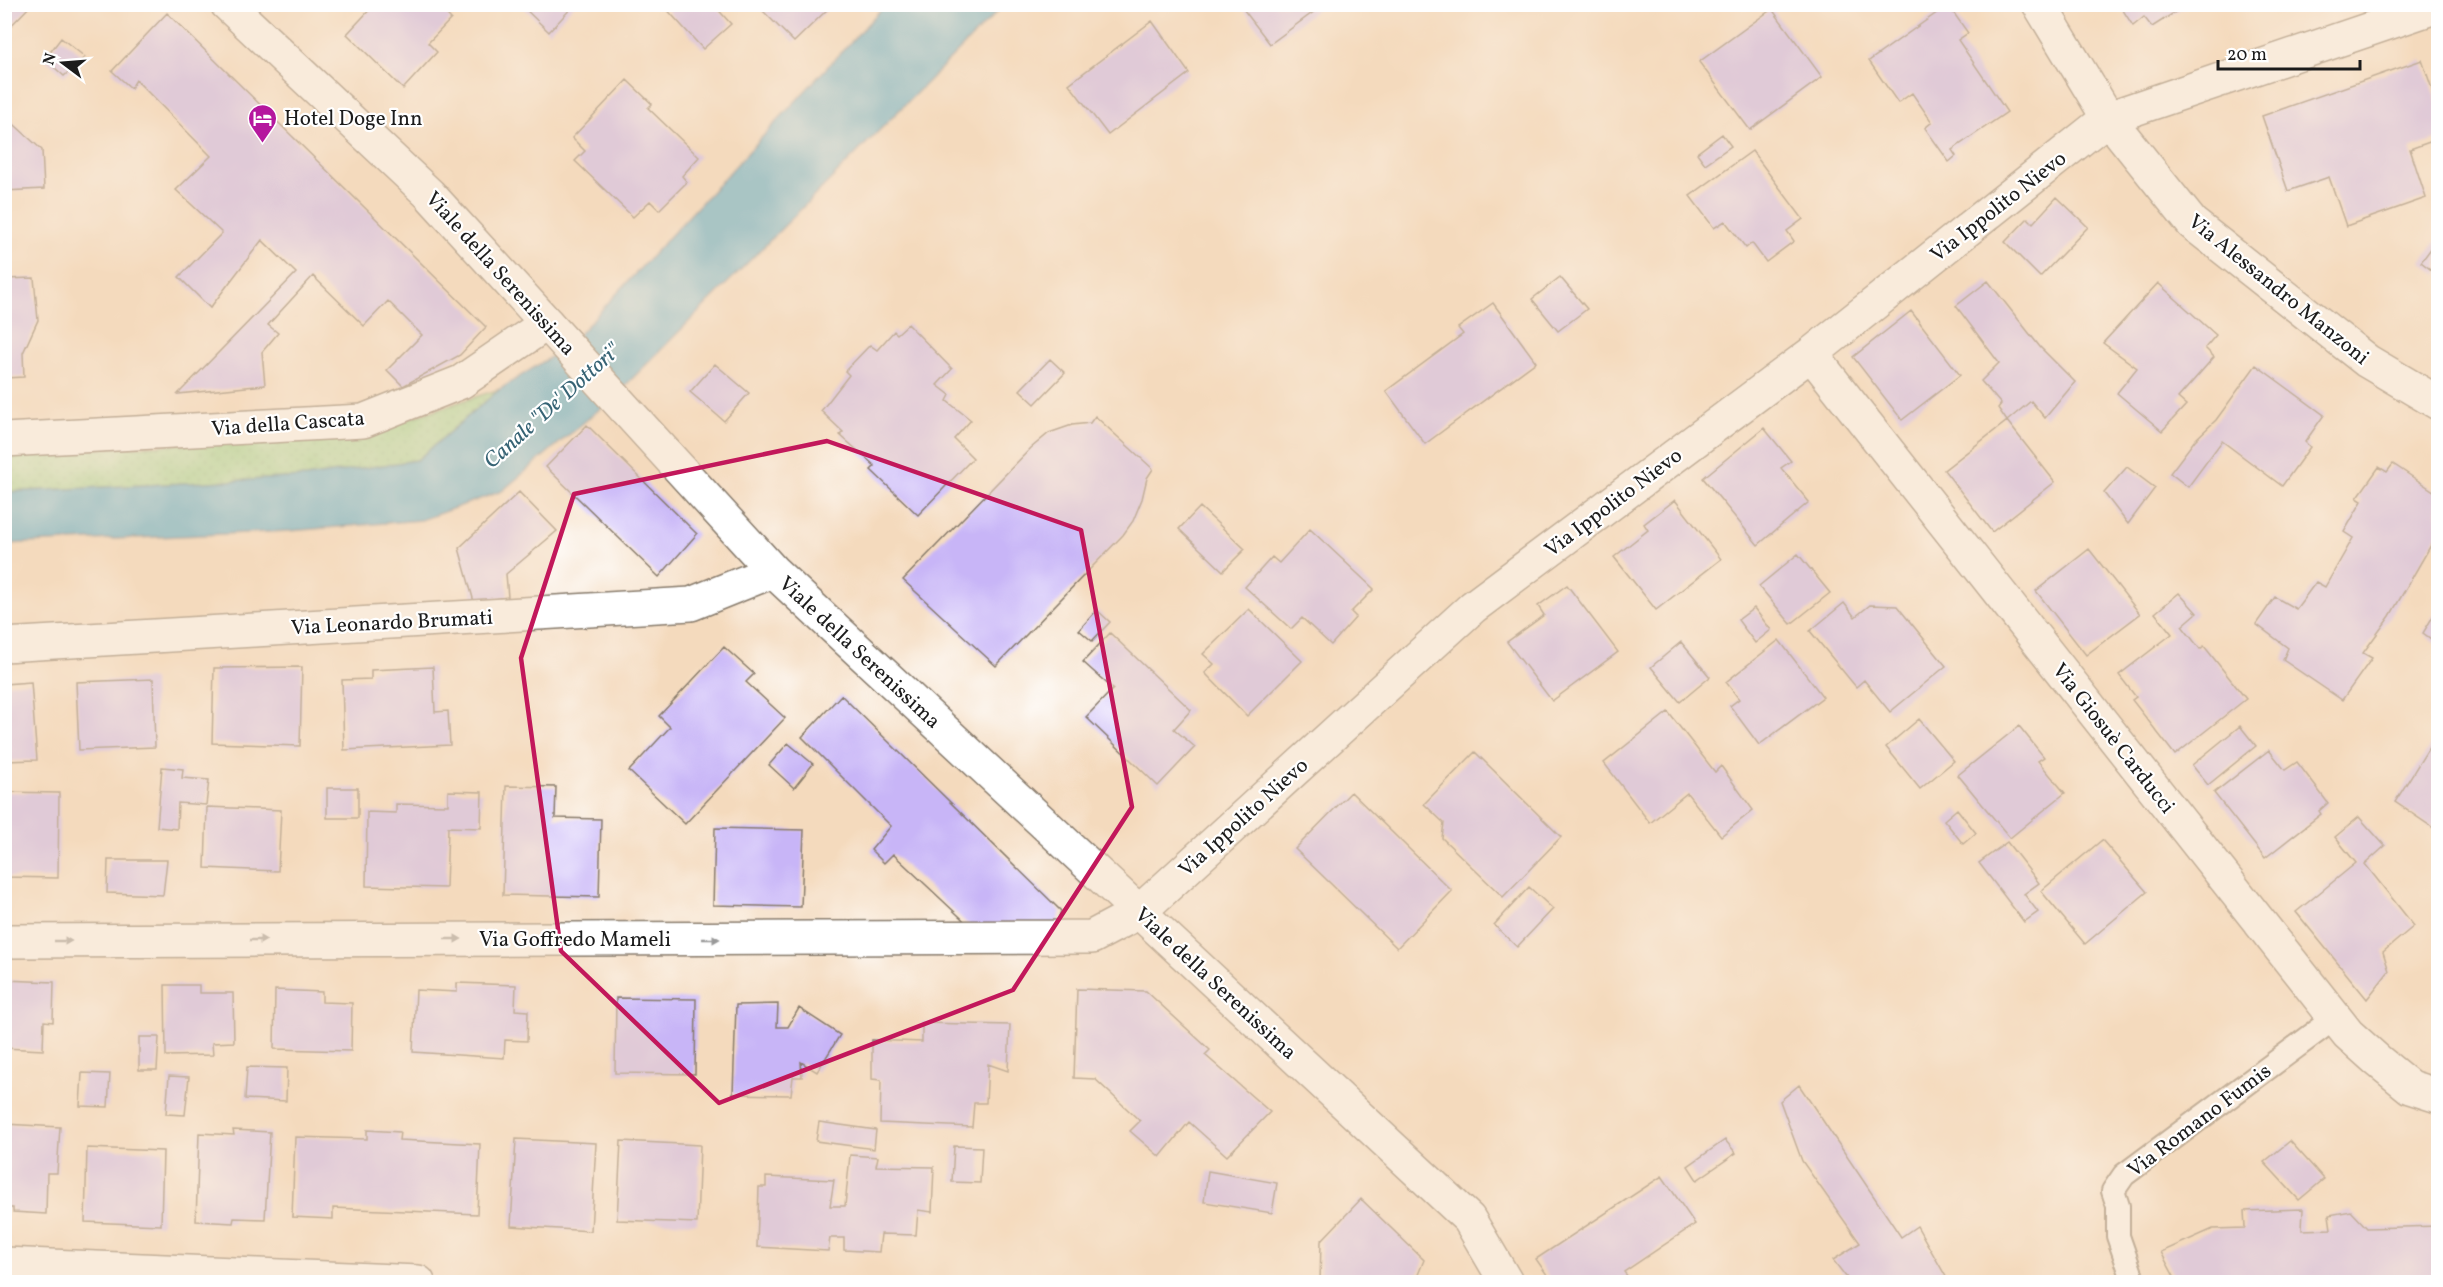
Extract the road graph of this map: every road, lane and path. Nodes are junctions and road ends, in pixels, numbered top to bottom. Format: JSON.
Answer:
{"nodes":[{"id":1,"x":227,"y":4,"type":"edge"},
{"id":2,"x":2039,"y":4,"type":"edge"},
{"id":3,"x":2439,"y":6,"type":"edge"},
{"id":4,"x":2108,"y":118,"type":"junction"},
{"id":5,"x":557,"y":335,"type":"junction"},
{"id":6,"x":1811,"y":354,"type":"junction"},
{"id":7,"x":2439,"y":403,"type":"edge"},
{"id":8,"x":4,"y":440,"type":"edge"},
{"id":9,"x":773,"y":571,"type":"junction"},
{"id":10,"x":4,"y":645,"type":"edge"},
{"id":11,"x":1138,"y":912,"type":"junction"},
{"id":12,"x":4,"y":941,"type":"edge"},
{"id":13,"x":2335,"y":1018,"type":"junction"},
{"id":14,"x":2439,"y":1096,"type":"edge"},
{"id":15,"x":4,"y":1264,"type":"edge"},
{"id":16,"x":418,"y":1282,"type":"edge"},
{"id":17,"x":1506,"y":1282,"type":"edge"},
{"id":18,"x":2134,"y":1282,"type":"edge"}],
"edges":[{"from":1,"to":5,"type":"street","name":"Viale della Serenissima"},
{"from":2,"to":4,"type":"street","name":"Via Alessandro Manzoni"},
{"from":3,"to":4,"type":"street","name":"Via Ippolito Nievo"},
{"from":4,"to":6,"type":"street","name":"Via Ippolito Nievo"},
{"from":4,"to":7,"type":"street","name":"Via Alessandro Manzoni"},
{"from":5,"to":8,"type":"street","name":"Via della Cascata"},
{"from":5,"to":9,"type":"street","name":"Viale della Serenissima"},
{"from":6,"to":11,"type":"street","name":"Via Ippolito Nievo"},
{"from":6,"to":13,"type":"street","name":"Via Giosuè Carducci"},
{"from":9,"to":10,"type":"street","name":"Via Leonardo Brumati"},
{"from":9,"to":11,"type":"street","name":"Viale della Serenissima"},
{"from":12,"to":11,"type":"street","name":"Via Goffredo Mameli","one_way":true},
{"from":11,"to":17,"type":"street","name":"Viale della Serenissima"},
{"from":13,"to":14,"type":"street","name":"Via Giosuè Carducci"},
{"from":13,"to":18,"type":"lane","name":"Via Romano Fumis"},
{"from":15,"to":16,"type":"street"}]}
